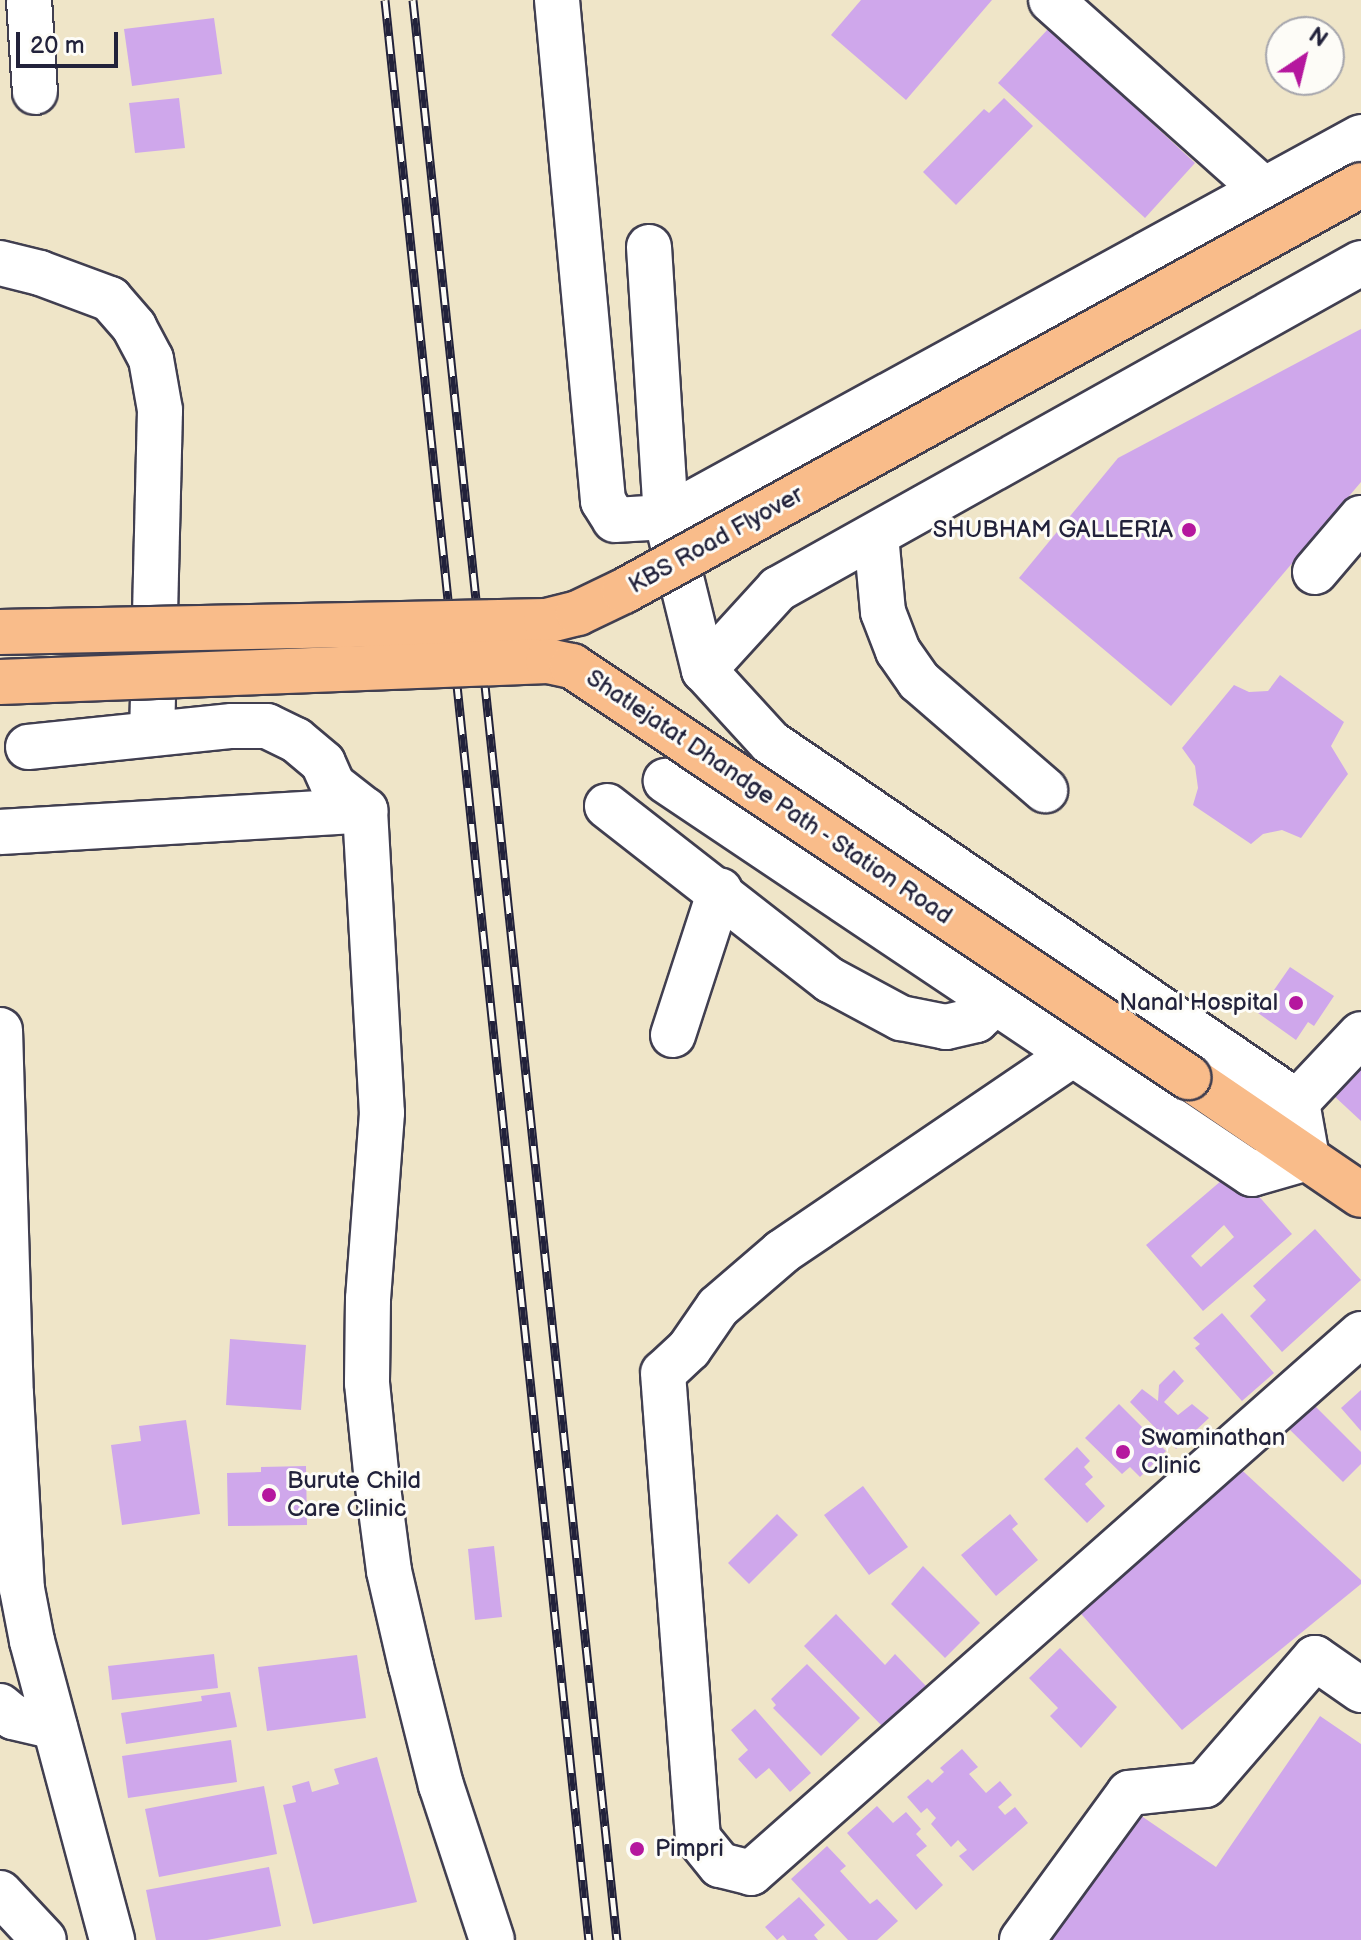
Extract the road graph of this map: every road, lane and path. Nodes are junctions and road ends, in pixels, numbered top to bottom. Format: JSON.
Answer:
{"nodes":[{"id":1,"x":29,"y":0,"type":"edge"},
{"id":2,"x":557,"y":0,"type":"edge"},
{"id":3,"x":1051,"y":0,"type":"edge"},
{"id":4,"x":35,"y":92,"type":"dead end"},
{"id":5,"x":1361,"y":137,"type":"edge"},
{"id":6,"x":1361,"y":185,"type":"edge"},
{"id":7,"x":1264,"y":190,"type":"junction"},
{"id":8,"x":649,"y":247,"type":"dead end"},
{"id":9,"x":0,"y":263,"type":"edge"},
{"id":10,"x":1361,"y":263,"type":"edge"},
{"id":11,"x":666,"y":517,"type":"junction"},
{"id":12,"x":1361,"y":518,"type":"edge"},
{"id":13,"x":876,"y":535,"type":"junction"},
{"id":14,"x":1315,"y":572,"type":"dead end"},
{"id":15,"x":0,"y":632,"type":"edge"},
{"id":16,"x":704,"y":670,"type":"junction"},
{"id":17,"x":0,"y":682,"type":"edge"},
{"id":18,"x":152,"y":734,"type":"junction"},
{"id":19,"x":28,"y":747,"type":"dead end"},
{"id":20,"x":666,"y":781,"type":"dead end"},
{"id":21,"x":1045,"y":790,"type":"dead end"},
{"id":22,"x":607,"y":806,"type":"dead end"},
{"id":23,"x":365,"y":810,"type":"junction"},
{"id":24,"x":0,"y":832,"type":"edge"},
{"id":25,"x":720,"y":890,"type":"junction"},
{"id":26,"x":996,"y":1002,"type":"junction"},
{"id":27,"x":0,"y":1030,"type":"edge"},
{"id":28,"x":1361,"y":1034,"type":"edge"},
{"id":29,"x":673,"y":1035,"type":"dead end"},
{"id":30,"x":1073,"y":1054,"type":"junction"},
{"id":31,"x":1297,"y":1102,"type":"junction"},
{"id":32,"x":1307,"y":1158,"type":"junction"},
{"id":33,"x":1361,"y":1194,"type":"edge"},
{"id":34,"x":1361,"y":1334,"type":"edge"},
{"id":35,"x":1361,"y":1690,"type":"edge"},
{"id":36,"x":0,"y":1706,"type":"edge"},
{"id":37,"x":55,"y":1727,"type":"junction"},
{"id":38,"x":0,"y":1893,"type":"edge"},
{"id":39,"x":483,"y":1938,"type":"edge"},
{"id":40,"x":44,"y":1940,"type":"edge"},
{"id":41,"x":112,"y":1940,"type":"edge"},
{"id":42,"x":1022,"y":1940,"type":"edge"}],
"edges":[{"from":1,"to":4,"type":"street"},
{"from":2,"to":11,"type":"street"},
{"from":3,"to":7,"type":"street"},
{"from":5,"to":7,"type":"street"},
{"from":6,"to":15,"type":"main road","name":"KBS Road Flyover","bridge":true},
{"from":7,"to":11,"type":"street"},
{"from":8,"to":11,"type":"street"},
{"from":9,"to":18,"type":"street"},
{"from":10,"to":13,"type":"street"},
{"from":11,"to":16,"type":"street"},
{"from":12,"to":14,"type":"street"},
{"from":13,"to":16,"type":"street"},
{"from":13,"to":21,"type":"street"},
{"from":16,"to":31,"type":"street"},
{"from":17,"to":32,"type":"main road","name":"Shatlejatat Dhandge Path - Station Road","bridge":true},
{"from":18,"to":19,"type":"street"},
{"from":18,"to":23,"type":"street"},
{"from":20,"to":26,"type":"street"},
{"from":22,"to":25,"type":"street"},
{"from":23,"to":24,"type":"street"},
{"from":23,"to":39,"type":"street"},
{"from":25,"to":26,"type":"street"},
{"from":25,"to":29,"type":"street"},
{"from":26,"to":30,"type":"street"},
{"from":27,"to":37,"type":"street"},
{"from":28,"to":31,"type":"street"},
{"from":30,"to":32,"type":"street"},
{"from":30,"to":34,"type":"street"},
{"from":31,"to":32,"type":"street"},
{"from":32,"to":33,"type":"main road","name":"Shatlejatat Dhandge Path - Station Road"},
{"from":35,"to":42,"type":"street"},
{"from":36,"to":37,"type":"street"},
{"from":37,"to":41,"type":"street"},
{"from":38,"to":40,"type":"street"}]}
